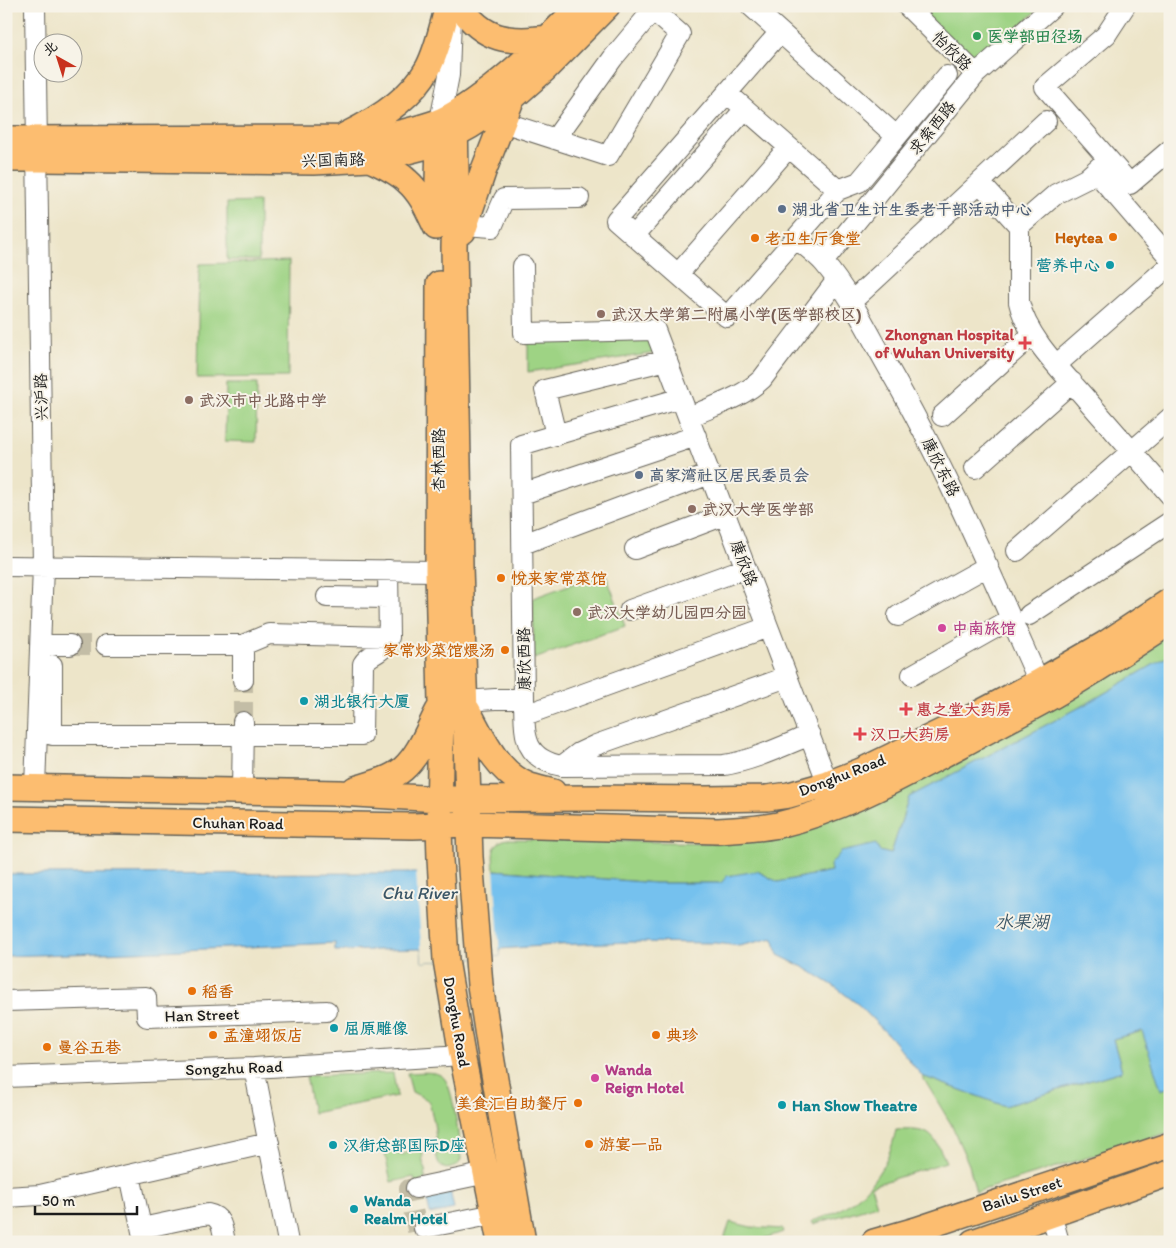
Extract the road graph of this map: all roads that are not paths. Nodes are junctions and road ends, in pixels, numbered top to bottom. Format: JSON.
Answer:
{"nodes":[{"id":1,"x":35,"y":6,"type":"edge"},
{"id":2,"x":450,"y":6,"type":"edge"},
{"id":3,"x":460,"y":6,"type":"edge"},
{"id":4,"x":580,"y":6,"type":"edge"},
{"id":5,"x":607,"y":6,"type":"edge"},
{"id":6,"x":751,"y":6,"type":"edge"},
{"id":7,"x":907,"y":6,"type":"edge"},
{"id":8,"x":1053,"y":6,"type":"edge"},
{"id":9,"x":1125,"y":6,"type":"edge"},
{"id":10,"x":650,"y":8,"type":"edge"},
{"id":11,"x":780,"y":32,"type":"junction"},
{"id":12,"x":549,"y":38,"type":"junction"},
{"id":13,"x":976,"y":74,"type":"junction"},
{"id":14,"x":947,"y":76,"type":"dead end"},
{"id":15,"x":727,"y":93,"type":"junction"},
{"id":16,"x":745,"y":109,"type":"junction"},
{"id":17,"x":494,"y":119,"type":"junction"},
{"id":18,"x":1046,"y":121,"type":"dead end"},
{"id":19,"x":447,"y":128,"type":"junction"},
{"id":20,"x":896,"y":136,"type":"junction"},
{"id":21,"x":340,"y":138,"type":"junction"},
{"id":22,"x":6,"y":139,"type":"edge"},
{"id":23,"x":556,"y":139,"type":"junction"},
{"id":24,"x":789,"y":147,"type":"junction"},
{"id":25,"x":37,"y":148,"type":"junction"},
{"id":26,"x":1170,"y":150,"type":"edge"},
{"id":27,"x":370,"y":159,"type":"junction"},
{"id":28,"x":6,"y":160,"type":"edge"},
{"id":29,"x":1101,"y":165,"type":"junction"},
{"id":30,"x":980,"y":183,"type":"junction"},
{"id":31,"x":838,"y":190,"type":"junction"},
{"id":32,"x":579,"y":198,"type":"dead end"},
{"id":33,"x":465,"y":225,"type":"junction"},
{"id":34,"x":1019,"y":226,"type":"junction"},
{"id":35,"x":439,"y":233,"type":"junction"},
{"id":36,"x":634,"y":236,"type":"junction"},
{"id":37,"x":796,"y":238,"type":"junction"},
{"id":38,"x":1170,"y":258,"type":"edge"},
{"id":39,"x":454,"y":260,"type":"junction"},
{"id":40,"x":823,"y":262,"type":"junction"},
{"id":41,"x":1170,"y":265,"type":"edge"},
{"id":42,"x":523,"y":266,"type":"dead end"},
{"id":43,"x":678,"y":274,"type":"junction"},
{"id":44,"x":837,"y":280,"type":"junction"},
{"id":45,"x":851,"y":302,"type":"junction"},
{"id":46,"x":1033,"y":334,"type":"junction"},
{"id":47,"x":667,"y":360,"type":"junction"},
{"id":48,"x":1056,"y":365,"type":"junction"},
{"id":49,"x":1072,"y":382,"type":"junction"},
{"id":50,"x":681,"y":398,"type":"junction"},
{"id":51,"x":942,"y":416,"type":"dead end"},
{"id":52,"x":1170,"y":418,"type":"edge"},
{"id":53,"x":692,"y":426,"type":"junction"},
{"id":54,"x":556,"y":434,"type":"junction"},
{"id":55,"x":1132,"y":451,"type":"junction"},
{"id":56,"x":975,"y":468,"type":"dead end"},
{"id":57,"x":710,"y":474,"type":"junction"},
{"id":58,"x":522,"y":494,"type":"junction"},
{"id":59,"x":1170,"y":495,"type":"edge"},
{"id":60,"x":726,"y":515,"type":"junction"},
{"id":61,"x":1170,"y":522,"type":"edge"},
{"id":62,"x":523,"y":544,"type":"junction"},
{"id":63,"x":635,"y":549,"type":"dead end"},
{"id":64,"x":1016,"y":551,"type":"dead end"},
{"id":65,"x":6,"y":566,"type":"edge"},
{"id":66,"x":43,"y":566,"type":"junction"},
{"id":67,"x":988,"y":566,"type":"junction"},
{"id":68,"x":746,"y":568,"type":"junction"},
{"id":69,"x":388,"y":570,"type":"junction"},
{"id":70,"x":438,"y":571,"type":"junction"},
{"id":71,"x":328,"y":597,"type":"dead end"},
{"id":72,"x":388,"y":598,"type":"junction"},
{"id":73,"x":1170,"y":601,"type":"edge"},
{"id":74,"x":630,"y":610,"type":"dead end"},
{"id":75,"x":898,"y":616,"type":"dead end"},
{"id":76,"x":1020,"y":617,"type":"junction"},
{"id":77,"x":1170,"y":622,"type":"edge"},
{"id":78,"x":768,"y":627,"type":"junction"},
{"id":79,"x":389,"y":637,"type":"junction"},
{"id":80,"x":54,"y":645,"type":"junction"},
{"id":81,"x":106,"y":645,"type":"tunnel mouth"},
{"id":82,"x":243,"y":645,"type":"junction"},
{"id":83,"x":912,"y":675,"type":"dead end"},
{"id":84,"x":787,"y":677,"type":"junction"},
{"id":85,"x":243,"y":680,"type":"tunnel mouth"},
{"id":86,"x":1039,"y":682,"type":"junction"},
{"id":87,"x":457,"y":703,"type":"junction"},
{"id":88,"x":524,"y":707,"type":"junction"},
{"id":89,"x":243,"y":728,"type":"junction"},
{"id":90,"x":810,"y":735,"type":"junction"},
{"id":91,"x":562,"y":766,"type":"junction"},
{"id":92,"x":828,"y":784,"type":"junction"},
{"id":93,"x":6,"y":787,"type":"edge"},
{"id":94,"x":35,"y":787,"type":"junction"},
{"id":95,"x":242,"y":791,"type":"junction"},
{"id":96,"x":340,"y":793,"type":"junction"},
{"id":97,"x":595,"y":798,"type":"junction"},
{"id":98,"x":439,"y":799,"type":"junction"},
{"id":99,"x":468,"y":799,"type":"junction"},
{"id":100,"x":6,"y":819,"type":"edge"},
{"id":101,"x":469,"y":824,"type":"junction"},
{"id":102,"x":439,"y":825,"type":"junction"},
{"id":103,"x":6,"y":1001,"type":"edge"},
{"id":104,"x":327,"y":1011,"type":"dead end"},
{"id":105,"x":462,"y":1055,"type":"junction"},
{"id":106,"x":254,"y":1068,"type":"junction"},
{"id":107,"x":6,"y":1076,"type":"edge"},
{"id":108,"x":269,"y":1143,"type":"junction"},
{"id":109,"x":1170,"y":1145,"type":"edge"},
{"id":110,"x":487,"y":1173,"type":"junction"},
{"id":111,"x":1170,"y":1173,"type":"edge"},
{"id":112,"x":130,"y":1175,"type":"junction"},
{"id":113,"x":416,"y":1188,"type":"dead end"},
{"id":114,"x":6,"y":1197,"type":"edge"},
{"id":115,"x":495,"y":1214,"type":"junction"},
{"id":116,"x":143,"y":1235,"type":"edge"},
{"id":117,"x":421,"y":1237,"type":"edge"},
{"id":118,"x":909,"y":1237,"type":"edge"},
{"id":119,"x":225,"y":1242,"type":"edge"},
{"id":120,"x":288,"y":1242,"type":"edge"},
{"id":121,"x":500,"y":1242,"type":"edge"},
{"id":122,"x":523,"y":1242,"type":"edge"},
{"id":123,"x":874,"y":1242,"type":"edge"},
{"id":124,"x":973,"y":1242,"type":"edge"}],
"edges":[{"from":1,"to":25,"type":"street","name":"兴沪路"},
{"from":2,"to":19,"type":"street"},
{"from":2,"to":21,"type":"main road"},
{"from":3,"to":12,"type":"main road"},
{"from":4,"to":12,"type":"main road","name":"兴国南路"},
{"from":5,"to":17,"type":"main road","name":"兴国南路"},
{"from":6,"to":11,"type":"street"},
{"from":7,"to":13,"type":"street","name":"怡欣路"},
{"from":8,"to":13,"type":"street","name":"求索西路"},
{"from":9,"to":29,"type":"street"},
{"from":10,"to":23,"type":"street"},
{"from":10,"to":23,"type":"street"},
{"from":11,"to":15,"type":"street"},
{"from":11,"to":20,"type":"street"},
{"from":12,"to":19,"type":"main road","name":"兴国南路"},
{"from":13,"to":40,"type":"street","name":"求索西路"},
{"from":14,"to":20,"type":"street"},
{"from":15,"to":16,"type":"street"},
{"from":15,"to":36,"type":"street"},
{"from":16,"to":24,"type":"street"},
{"from":16,"to":36,"type":"street"},
{"from":17,"to":19,"type":"main road","name":"兴国南路"},
{"from":17,"to":23,"type":"street"},
{"from":17,"to":33,"type":"main road"},
{"from":18,"to":30,"type":"street"},
{"from":19,"to":21,"type":"main road","name":"兴国南路"},
{"from":19,"to":27,"type":"main road","name":"兴国南路"},
{"from":19,"to":35,"type":"main road","name":"杏林西路"},
{"from":19,"to":39,"type":"main road","name":"杏林西路"},
{"from":20,"to":31,"type":"street"},
{"from":21,"to":25,"type":"main road","name":"兴国南路"},
{"from":22,"to":25,"type":"main road","name":"兴国南路"},
{"from":24,"to":31,"type":"street"},
{"from":24,"to":43,"type":"street"},
{"from":25,"to":27,"type":"main road","name":"兴国南路"},
{"from":25,"to":28,"type":"main road","name":"兴国南路"},
{"from":25,"to":66,"type":"street","name":"兴沪路"},
{"from":26,"to":29,"type":"street"},
{"from":27,"to":35,"type":"main road"},
{"from":29,"to":34,"type":"street"},
{"from":29,"to":38,"type":"street"},
{"from":30,"to":34,"type":"street"},
{"from":30,"to":45,"type":"street"},
{"from":31,"to":37,"type":"street"},
{"from":32,"to":33,"type":"street"},
{"from":33,"to":39,"type":"main road"},
{"from":34,"to":46,"type":"street"},
{"from":35,"to":70,"type":"main road","name":"杏林西路"},
{"from":36,"to":43,"type":"street"},
{"from":37,"to":40,"type":"street","name":"康欣东路"},
{"from":37,"to":43,"type":"street"},
{"from":39,"to":87,"type":"main road","name":"杏林西路"},
{"from":40,"to":44,"type":"street","name":"康欣东路"},
{"from":41,"to":48,"type":"street"},
{"from":42,"to":47,"type":"street","name":"康欣路"},
{"from":44,"to":45,"type":"street","name":"康欣东路"},
{"from":44,"to":53,"type":"street"},
{"from":45,"to":67,"type":"street","name":"康欣东路"},
{"from":46,"to":48,"type":"street"},
{"from":46,"to":51,"type":"street"},
{"from":47,"to":50,"type":"street","name":"康欣路"},
{"from":47,"to":54,"type":"street"},
{"from":48,"to":49,"type":"street"},
{"from":49,"to":55,"type":"street"},
{"from":49,"to":56,"type":"street"},
{"from":50,"to":53,"type":"street","name":"康欣路"},
{"from":50,"to":54,"type":"street","name":"康欣西路"},
{"from":52,"to":55,"type":"street"},
{"from":53,"to":57,"type":"street","name":"康欣路"},
{"from":53,"to":58,"type":"street"},
{"from":54,"to":58,"type":"street","name":"康欣西路"},
{"from":55,"to":59,"type":"street"},
{"from":55,"to":64,"type":"street"},
{"from":57,"to":60,"type":"street","name":"康欣路"},
{"from":57,"to":62,"type":"street"},
{"from":58,"to":62,"type":"street","name":"康欣西路"},
{"from":60,"to":63,"type":"street"},
{"from":60,"to":68,"type":"street","name":"康欣路"},
{"from":61,"to":76,"type":"street"},
{"from":62,"to":88,"type":"street","name":"康欣西路"},
{"from":65,"to":66,"type":"street"},
{"from":66,"to":69,"type":"street"},
{"from":66,"to":80,"type":"street","name":"兴沪路"},
{"from":67,"to":75,"type":"street"},
{"from":67,"to":76,"type":"street","name":"康欣东路"},
{"from":68,"to":74,"type":"street"},
{"from":68,"to":78,"type":"street","name":"康欣路"},
{"from":69,"to":70,"type":"street"},
{"from":69,"to":72,"type":"street"},
{"from":70,"to":87,"type":"main road","name":"杏林西路"},
{"from":71,"to":72,"type":"street"},
{"from":72,"to":79,"type":"street"},
{"from":73,"to":86,"type":"main road","name":"Donghu Road"},
{"from":76,"to":83,"type":"street"},
{"from":76,"to":86,"type":"street","name":"康欣东路"},
{"from":77,"to":101,"type":"main road","name":"Donghu Road"},
{"from":78,"to":84,"type":"street","name":"康欣路"},
{"from":78,"to":88,"type":"street"},
{"from":79,"to":82,"type":"street"},
{"from":79,"to":89,"type":"street"},
{"from":80,"to":89,"type":"street"},
{"from":80,"to":94,"type":"street","name":"兴沪路"},
{"from":81,"to":82,"type":"street"},
{"from":82,"to":85,"type":"street"},
{"from":84,"to":90,"type":"street","name":"康欣路"},
{"from":84,"to":91,"type":"street"},
{"from":86,"to":92,"type":"main road","name":"Donghu Road"},
{"from":87,"to":88,"type":"street"},
{"from":87,"to":96,"type":"main road"},
{"from":87,"to":97,"type":"main road"},
{"from":87,"to":98,"type":"main road","name":"杏林西路"},
{"from":87,"to":99,"type":"main road","name":"杏林西路"},
{"from":88,"to":91,"type":"street","name":"康欣西路"},
{"from":89,"to":95,"type":"street"},
{"from":90,"to":91,"type":"street","name":"康欣西路"},
{"from":90,"to":92,"type":"street","name":"康欣路"},
{"from":92,"to":97,"type":"main road","name":"Donghu Road"},
{"from":93,"to":94,"type":"main road","name":"Chuhan Road"},
{"from":94,"to":95,"type":"main road","name":"Chuhan Road"},
{"from":95,"to":96,"type":"main road","name":"Chuhan Road"},
{"from":96,"to":98,"type":"main road","name":"Chuhan Road"},
{"from":97,"to":99,"type":"main road","name":"Donghu Road"},
{"from":98,"to":99,"type":"main road","name":"Chuhan Road"},
{"from":98,"to":102,"type":"main road","name":"Donghu Road"},
{"from":99,"to":101,"type":"main road","name":"Donghu Road"},
{"from":100,"to":102,"type":"main road","name":"Chuhan Road"},
{"from":101,"to":102,"type":"main road","name":"Chuhan Road"},
{"from":101,"to":122,"type":"main road","name":"Donghu Road"},
{"from":102,"to":105,"type":"main road","name":"Donghu Road"},
{"from":103,"to":104,"type":"street","name":"Han Street"},
{"from":105,"to":106,"type":"street","name":"Songzhu Road"},
{"from":105,"to":110,"type":"main road","name":"Donghu Road"},
{"from":106,"to":107,"type":"street","name":"Songzhu Road"},
{"from":106,"to":108,"type":"street"},
{"from":108,"to":112,"type":"street"},
{"from":108,"to":120,"type":"street"},
{"from":109,"to":118,"type":"main road","name":"Bailu Street"},
{"from":110,"to":113,"type":"street"},
{"from":110,"to":115,"type":"main road","name":"Donghu Road"},
{"from":111,"to":124,"type":"main road","name":"Bailu Street"},
{"from":112,"to":114,"type":"street"},
{"from":112,"to":116,"type":"street"},
{"from":115,"to":117,"type":"street"},
{"from":115,"to":121,"type":"main road","name":"Donghu Road"},
{"from":116,"to":119,"type":"street"},
{"from":118,"to":123,"type":"main road","name":"Bailu Street"}]}
